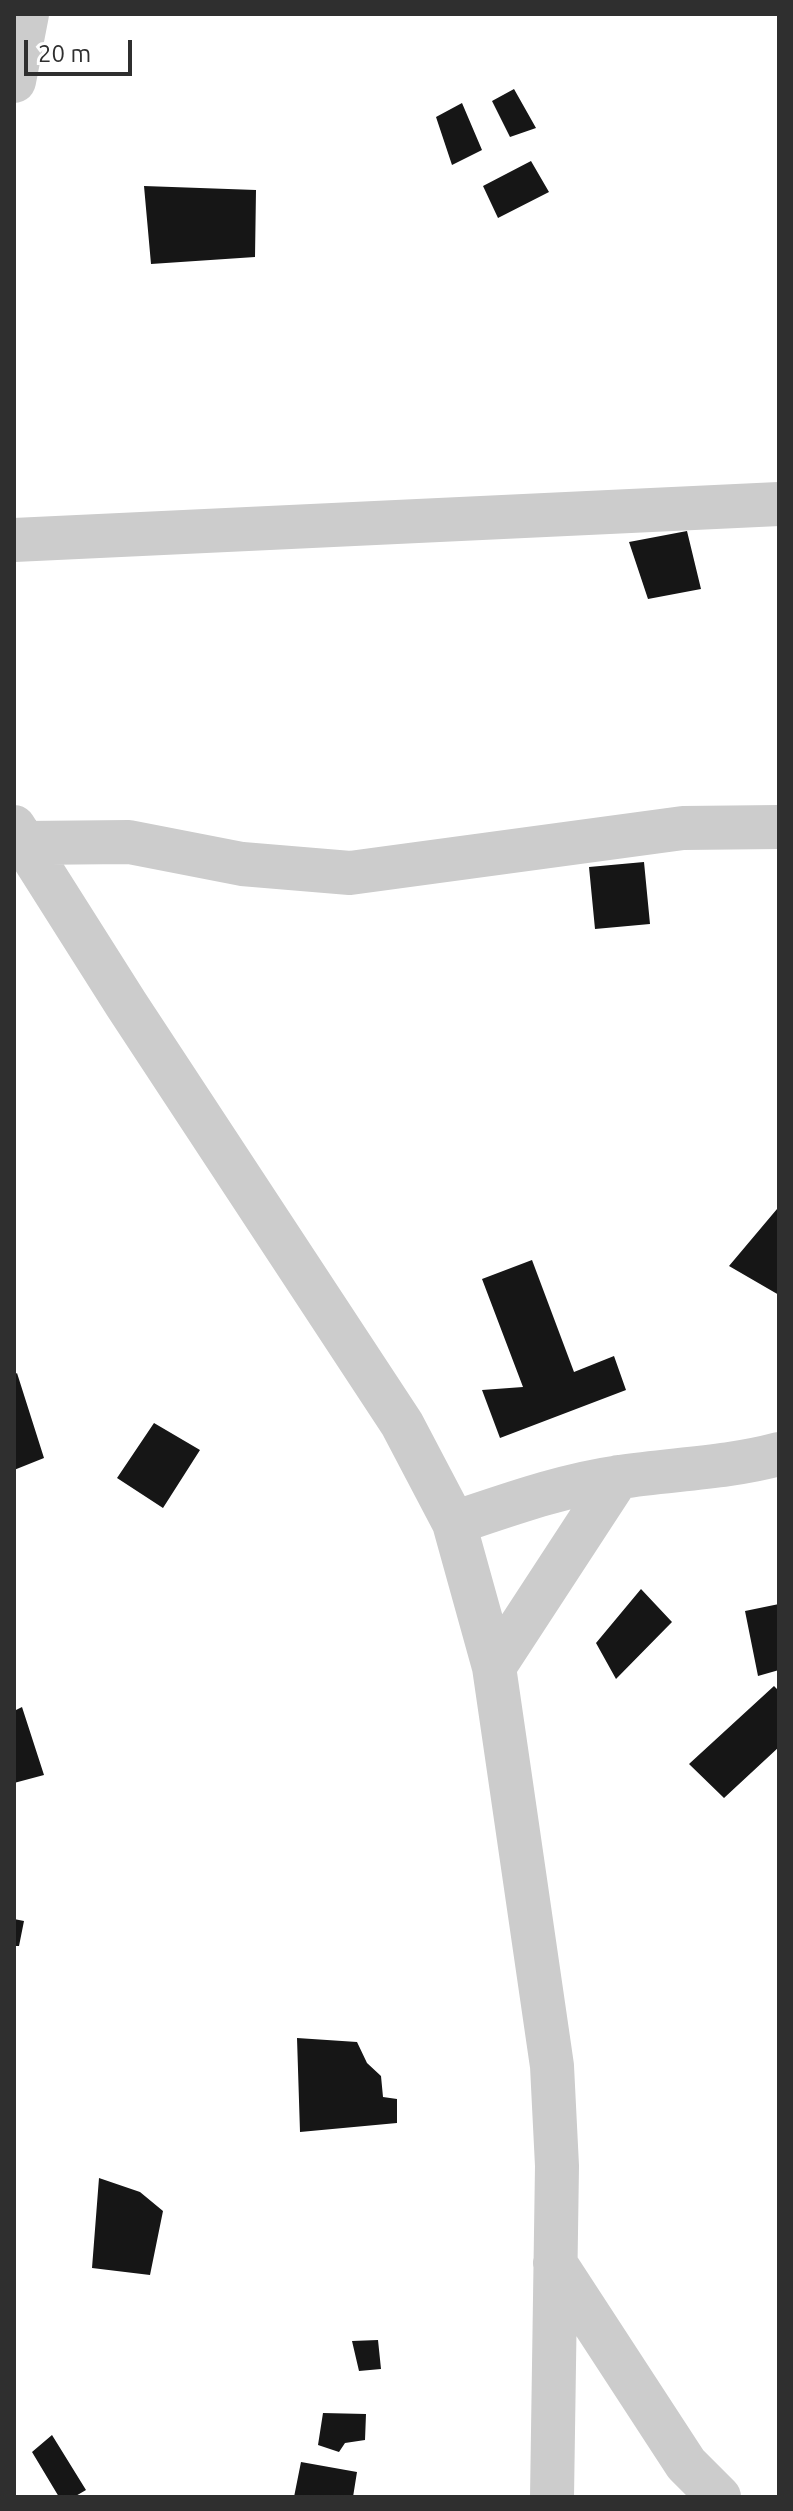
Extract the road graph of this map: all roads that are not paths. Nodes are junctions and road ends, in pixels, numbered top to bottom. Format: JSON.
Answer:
{"nodes":[{"id":1,"x":27,"y":14,"type":"edge"},
{"id":2,"x":14,"y":81,"type":"edge"},
{"id":3,"x":779,"y":504,"type":"edge"},
{"id":4,"x":14,"y":540,"type":"edge"},
{"id":5,"x":779,"y":827,"type":"edge"},
{"id":6,"x":19,"y":835,"type":"edge"},
{"id":7,"x":779,"y":1454,"type":"edge"},
{"id":8,"x":618,"y":1477,"type":"junction"},
{"id":9,"x":454,"y":1523,"type":"junction"},
{"id":10,"x":494,"y":1667,"type":"junction"},
{"id":11,"x":555,"y":2263,"type":"junction"},
{"id":12,"x":552,"y":2497,"type":"edge"},
{"id":13,"x":719,"y":2497,"type":"edge"}],
"edges":[{"from":1,"to":2,"type":"street"},
{"from":3,"to":4,"type":"street"},
{"from":5,"to":6,"type":"street"},
{"from":6,"to":9,"type":"street"},
{"from":7,"to":8,"type":"street"},
{"from":8,"to":9,"type":"street"},
{"from":8,"to":10,"type":"street"},
{"from":9,"to":10,"type":"street"},
{"from":10,"to":11,"type":"street"},
{"from":11,"to":12,"type":"street"},
{"from":11,"to":13,"type":"street"}]}
